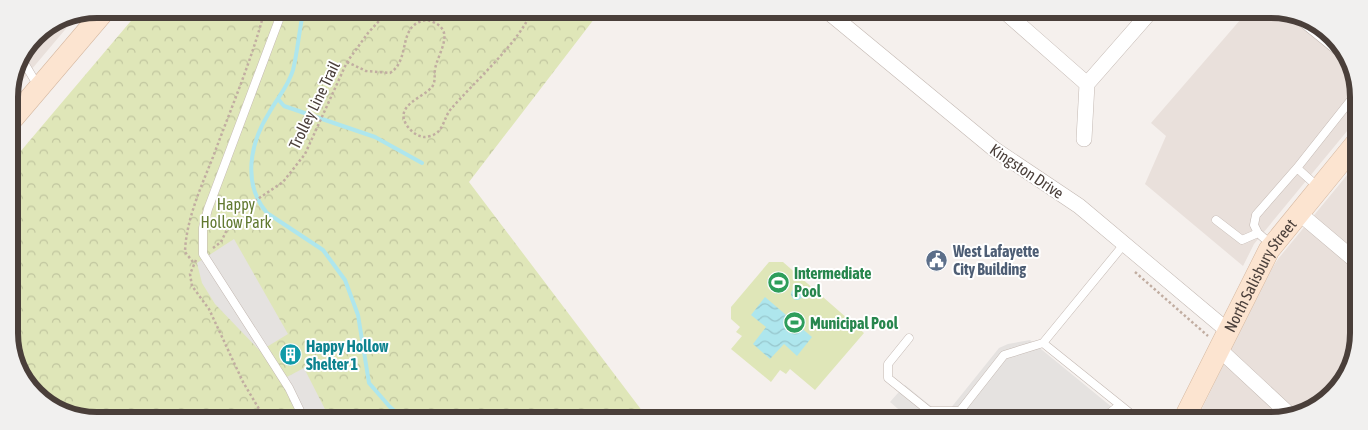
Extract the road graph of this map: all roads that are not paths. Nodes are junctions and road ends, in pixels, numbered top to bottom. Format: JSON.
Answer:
{"nodes":[{"id":1,"x":98,"y":18,"type":"edge"},
{"id":2,"x":279,"y":18,"type":"edge"},
{"id":3,"x":825,"y":18,"type":"edge"},
{"id":4,"x":1012,"y":18,"type":"edge"},
{"id":5,"x":1146,"y":18,"type":"edge"},
{"id":6,"x":1313,"y":30,"type":"edge"},
{"id":7,"x":1329,"y":42,"type":"edge"},
{"id":8,"x":25,"y":64,"type":"edge"},
{"id":9,"x":1087,"y":84,"type":"junction"},
{"id":10,"x":39,"y":87,"type":"junction"},
{"id":11,"x":1350,"y":101,"type":"edge"},
{"id":12,"x":18,"y":112,"type":"edge"},
{"id":13,"x":1084,"y":139,"type":"dead end"},
{"id":14,"x":1350,"y":150,"type":"edge"},
{"id":15,"x":1297,"y":168,"type":"junction"},
{"id":16,"x":1319,"y":188,"type":"junction"},
{"id":17,"x":1299,"y":213,"type":"junction"},
{"id":18,"x":1216,"y":220,"type":"dead end"},
{"id":19,"x":1265,"y":239,"type":"junction"},
{"id":20,"x":1120,"y":249,"type":"junction"},
{"id":21,"x":1350,"y":256,"type":"edge"},
{"id":22,"x":909,"y":338,"type":"dead end"},
{"id":23,"x":1218,"y":341,"type":"junction"},
{"id":24,"x":1043,"y":343,"type":"junction"},
{"id":25,"x":1120,"y":405,"type":"junction"},
{"id":26,"x":960,"y":411,"type":"joint"},
{"id":27,"x":1287,"y":411,"type":"edge"},
{"id":28,"x":300,"y":412,"type":"edge"},
{"id":29,"x":1111,"y":412,"type":"edge"},
{"id":30,"x":1129,"y":412,"type":"edge"},
{"id":31,"x":1187,"y":412,"type":"edge"}],
"edges":[{"from":1,"to":10,"type":"street"},
{"from":2,"to":28,"type":"lane"},
{"from":3,"to":20,"type":"street","name":"Kingston Drive"},
{"from":4,"to":9,"type":"street"},
{"from":5,"to":9,"type":"street"},
{"from":6,"to":7,"type":"lane"},
{"from":8,"to":10,"type":"lane"},
{"from":9,"to":13,"type":"street"},
{"from":10,"to":12,"type":"street"},
{"from":11,"to":15,"type":"lane"},
{"from":14,"to":16,"type":"street","name":"North Salisbury Street"},
{"from":15,"to":16,"type":"lane"},
{"from":15,"to":19,"type":"lane"},
{"from":16,"to":17,"type":"street","name":"North Salisbury Street"},
{"from":17,"to":19,"type":"street","name":"North Salisbury Street"},
{"from":17,"to":21,"type":"street"},
{"from":18,"to":19,"type":"lane"},
{"from":19,"to":23,"type":"street","name":"North Salisbury Street"},
{"from":20,"to":23,"type":"street","name":"Kingston Drive"},
{"from":20,"to":24,"type":"lane"},
{"from":22,"to":26,"type":"lane"},
{"from":23,"to":27,"type":"street","name":"Kingston Drive"},
{"from":23,"to":31,"type":"street","name":"North Salisbury Street"},
{"from":24,"to":25,"type":"lane"},
{"from":24,"to":26,"type":"lane"},
{"from":25,"to":29,"type":"lane"},
{"from":25,"to":30,"type":"lane"}]}
